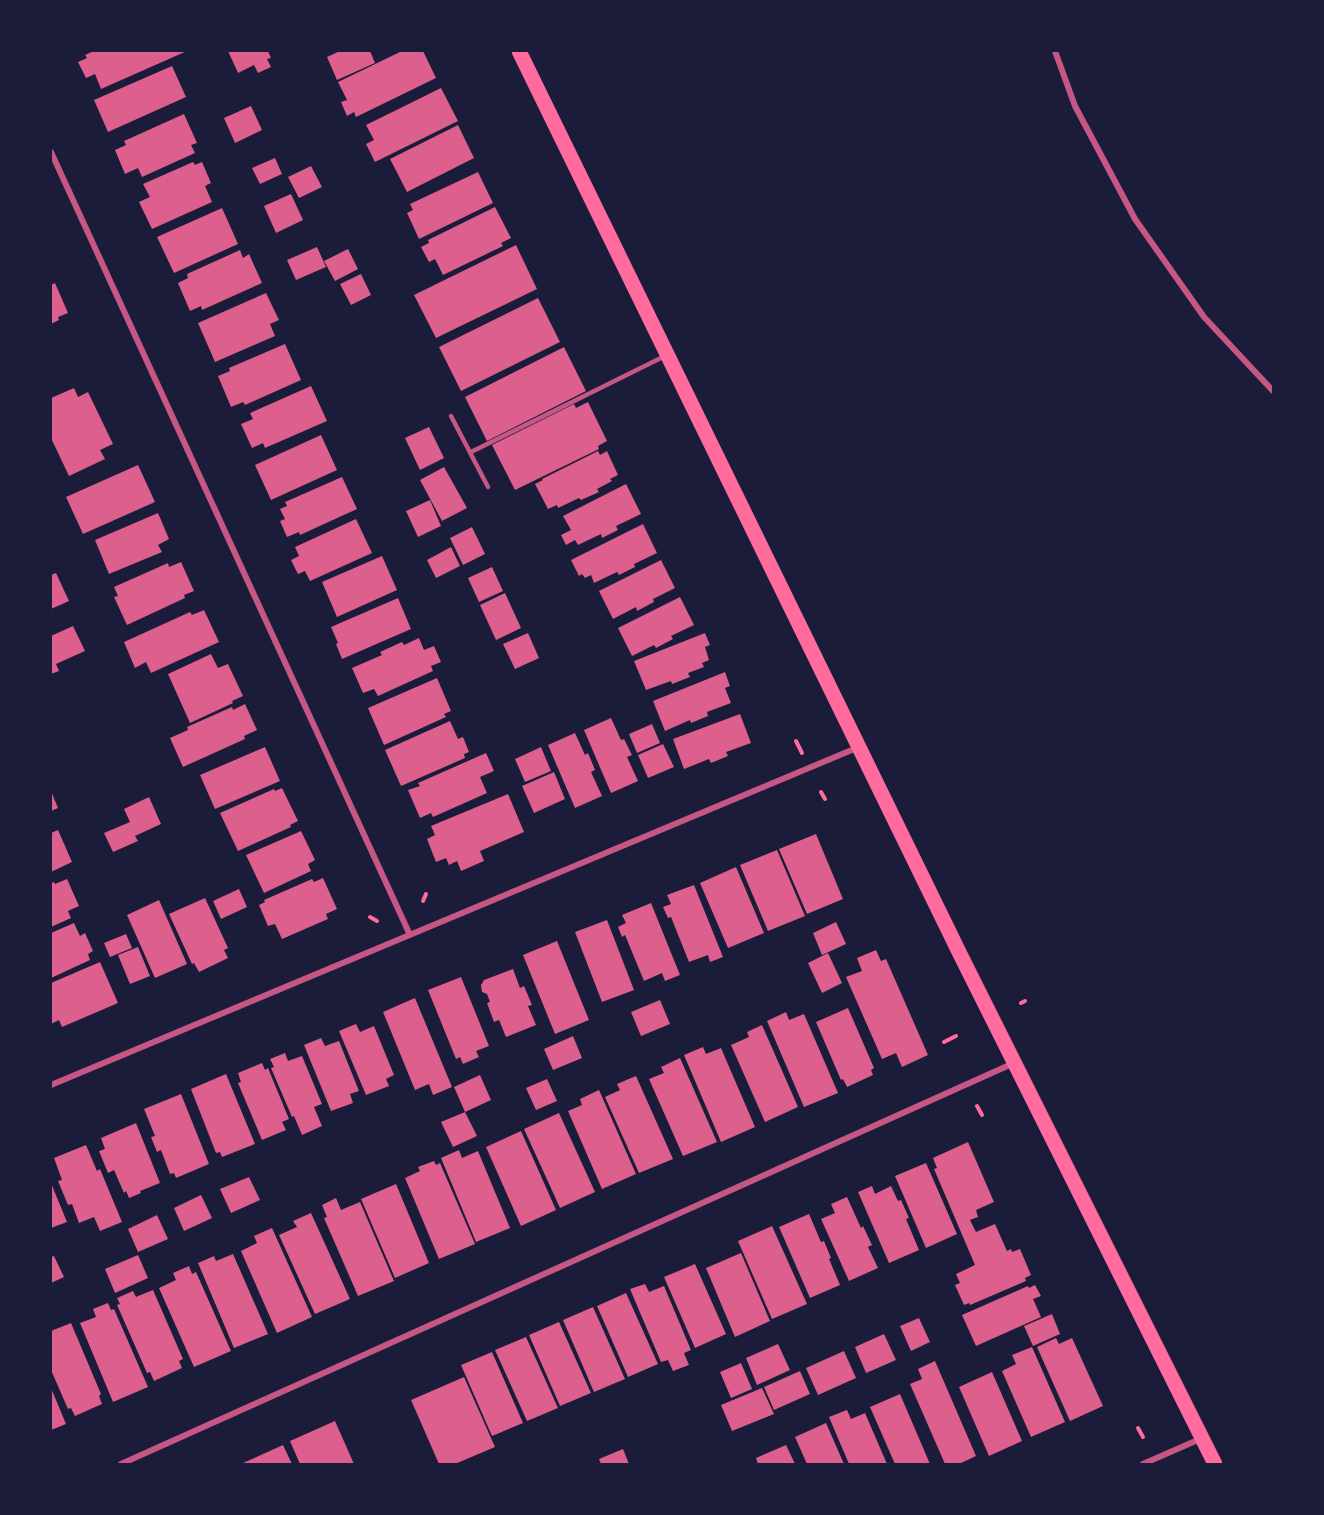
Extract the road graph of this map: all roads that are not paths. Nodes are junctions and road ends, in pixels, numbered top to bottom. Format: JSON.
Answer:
{"nodes":[{"id":1,"x":519,"y":51,"type":"edge"},
{"id":2,"x":1055,"y":51,"type":"edge"},
{"id":3,"x":51,"y":152,"type":"edge"},
{"id":4,"x":667,"y":355,"type":"junction"},
{"id":5,"x":1273,"y":391,"type":"edge"},
{"id":6,"x":452,"y":416,"type":"dead end"},
{"id":7,"x":471,"y":452,"type":"junction"},
{"id":8,"x":488,"y":487,"type":"dead end"},
{"id":9,"x":860,"y":747,"type":"junction"},
{"id":10,"x":410,"y":935,"type":"junction"},
{"id":11,"x":1014,"y":1063,"type":"junction"},
{"id":12,"x":51,"y":1084,"type":"edge"},
{"id":13,"x":1202,"y":1438,"type":"junction"},
{"id":14,"x":121,"y":1464,"type":"edge"},
{"id":15,"x":1143,"y":1464,"type":"edge"},
{"id":16,"x":1215,"y":1464,"type":"edge"}],
"edges":[{"from":1,"to":4,"type":"main road"},
{"from":2,"to":5,"type":"street"},
{"from":3,"to":10,"type":"street"},
{"from":4,"to":7,"type":"lane"},
{"from":4,"to":9,"type":"main road"},
{"from":6,"to":7,"type":"lane"},
{"from":7,"to":8,"type":"lane"},
{"from":9,"to":10,"type":"street"},
{"from":9,"to":11,"type":"main road"},
{"from":10,"to":12,"type":"street"},
{"from":11,"to":13,"type":"main road"},
{"from":11,"to":14,"type":"street"},
{"from":13,"to":15,"type":"street"},
{"from":13,"to":16,"type":"main road"}]}
